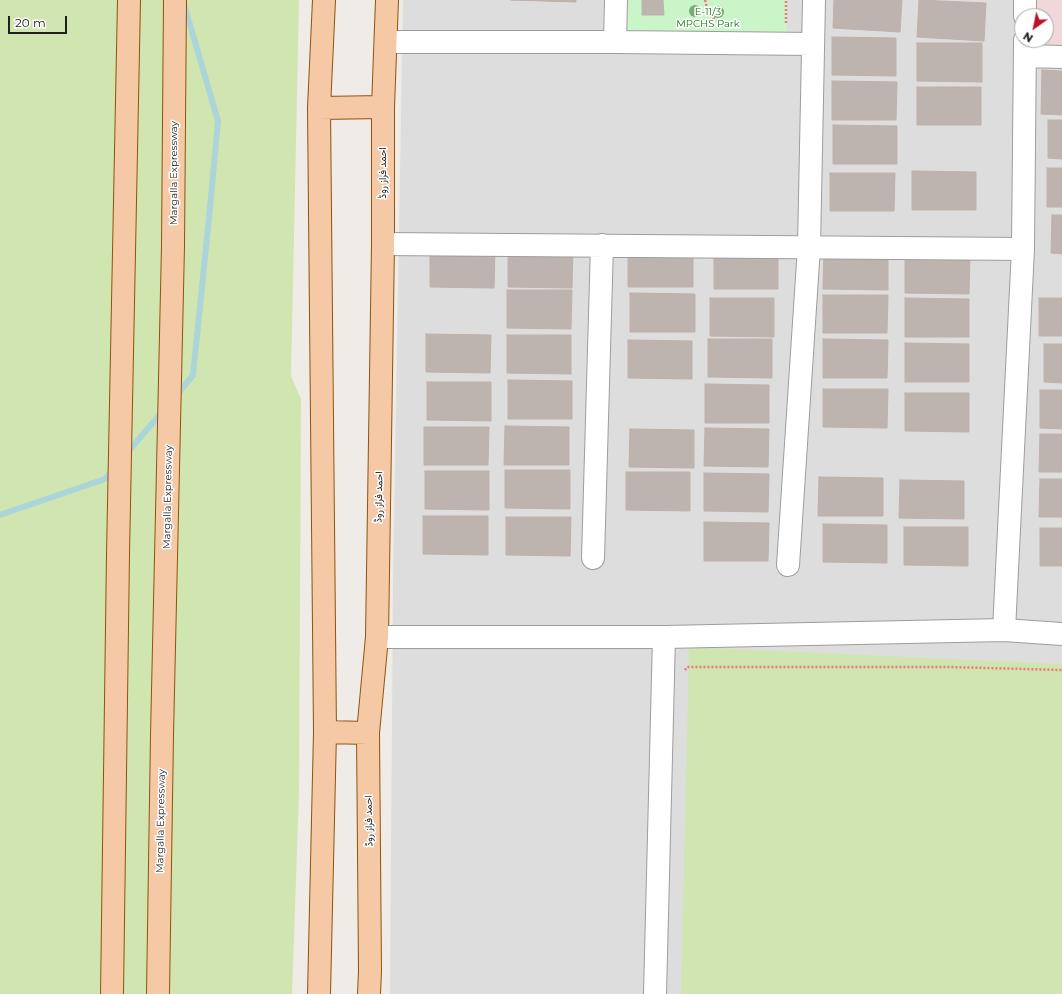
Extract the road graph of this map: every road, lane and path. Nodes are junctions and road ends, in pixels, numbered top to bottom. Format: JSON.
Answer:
{"nodes":[{"id":1,"x":129,"y":0,"type":"edge"},
{"id":2,"x":175,"y":0,"type":"edge"},
{"id":3,"x":324,"y":0,"type":"edge"},
{"id":4,"x":387,"y":0,"type":"edge"},
{"id":5,"x":616,"y":0,"type":"edge"},
{"id":6,"x":705,"y":0,"type":"edge"},
{"id":7,"x":814,"y":0,"type":"edge"},
{"id":8,"x":720,"y":26,"type":"dead end"},
{"id":9,"x":387,"y":42,"type":"junction"},
{"id":10,"x":615,"y":42,"type":"junction"},
{"id":11,"x":813,"y":44,"type":"junction"},
{"id":12,"x":1025,"y":48,"type":"edge"},
{"id":13,"x":1062,"y":57,"type":"edge"},
{"id":14,"x":383,"y":107,"type":"junction"},
{"id":15,"x":318,"y":108,"type":"junction"},
{"id":16,"x":383,"y":244,"type":"junction"},
{"id":17,"x":602,"y":245,"type":"junction"},
{"id":18,"x":809,"y":247,"type":"junction"},
{"id":19,"x":1023,"y":249,"type":"junction"},
{"id":20,"x":593,"y":558,"type":"dead end"},
{"id":21,"x":788,"y":565,"type":"dead end"},
{"id":22,"x":1004,"y":630,"type":"junction"},
{"id":23,"x":1062,"y":634,"type":"edge"},
{"id":24,"x":376,"y":637,"type":"junction"},
{"id":25,"x":664,"y":637,"type":"junction"},
{"id":26,"x":1062,"y":670,"type":"edge"},
{"id":27,"x":683,"y":673,"type":"dead end"},
{"id":28,"x":324,"y":732,"type":"junction"},
{"id":29,"x":368,"y":733,"type":"junction"},
{"id":30,"x":112,"y":994,"type":"edge"},
{"id":31,"x":158,"y":994,"type":"edge"},
{"id":32,"x":319,"y":994,"type":"edge"},
{"id":33,"x":369,"y":994,"type":"edge"},
{"id":34,"x":655,"y":994,"type":"edge"}],
"edges":[{"from":1,"to":30,"type":"main road"},
{"from":2,"to":31,"type":"main road","name":"Margalla Expressway"},
{"from":3,"to":15,"type":"main road"},
{"from":4,"to":9,"type":"main road","name":"احمد فراز روڈ"},
{"from":5,"to":10,"type":"street"},
{"from":6,"to":8,"type":"path"},
{"from":7,"to":11,"type":"street"},
{"from":9,"to":10,"type":"street"},
{"from":9,"to":14,"type":"main road","name":"احمد فراز روڈ"},
{"from":10,"to":11,"type":"street"},
{"from":11,"to":18,"type":"street"},
{"from":12,"to":13,"type":"street"},
{"from":12,"to":19,"type":"street"},
{"from":14,"to":15,"type":"main road"},
{"from":14,"to":16,"type":"main road","name":"احمد فراز روڈ"},
{"from":15,"to":28,"type":"main road"},
{"from":16,"to":17,"type":"street"},
{"from":16,"to":24,"type":"main road","name":"احمد فراز روڈ"},
{"from":17,"to":18,"type":"street"},
{"from":17,"to":20,"type":"street"},
{"from":18,"to":19,"type":"street"},
{"from":18,"to":21,"type":"street"},
{"from":19,"to":22,"type":"street"},
{"from":22,"to":23,"type":"street"},
{"from":22,"to":25,"type":"street"},
{"from":24,"to":25,"type":"street"},
{"from":24,"to":29,"type":"main road","name":"احمد فراز روڈ"},
{"from":25,"to":34,"type":"street"},
{"from":26,"to":27,"type":"path"},
{"from":28,"to":29,"type":"main road"},
{"from":28,"to":32,"type":"main road"},
{"from":29,"to":33,"type":"main road","name":"احمد فراز روڈ"}]}
